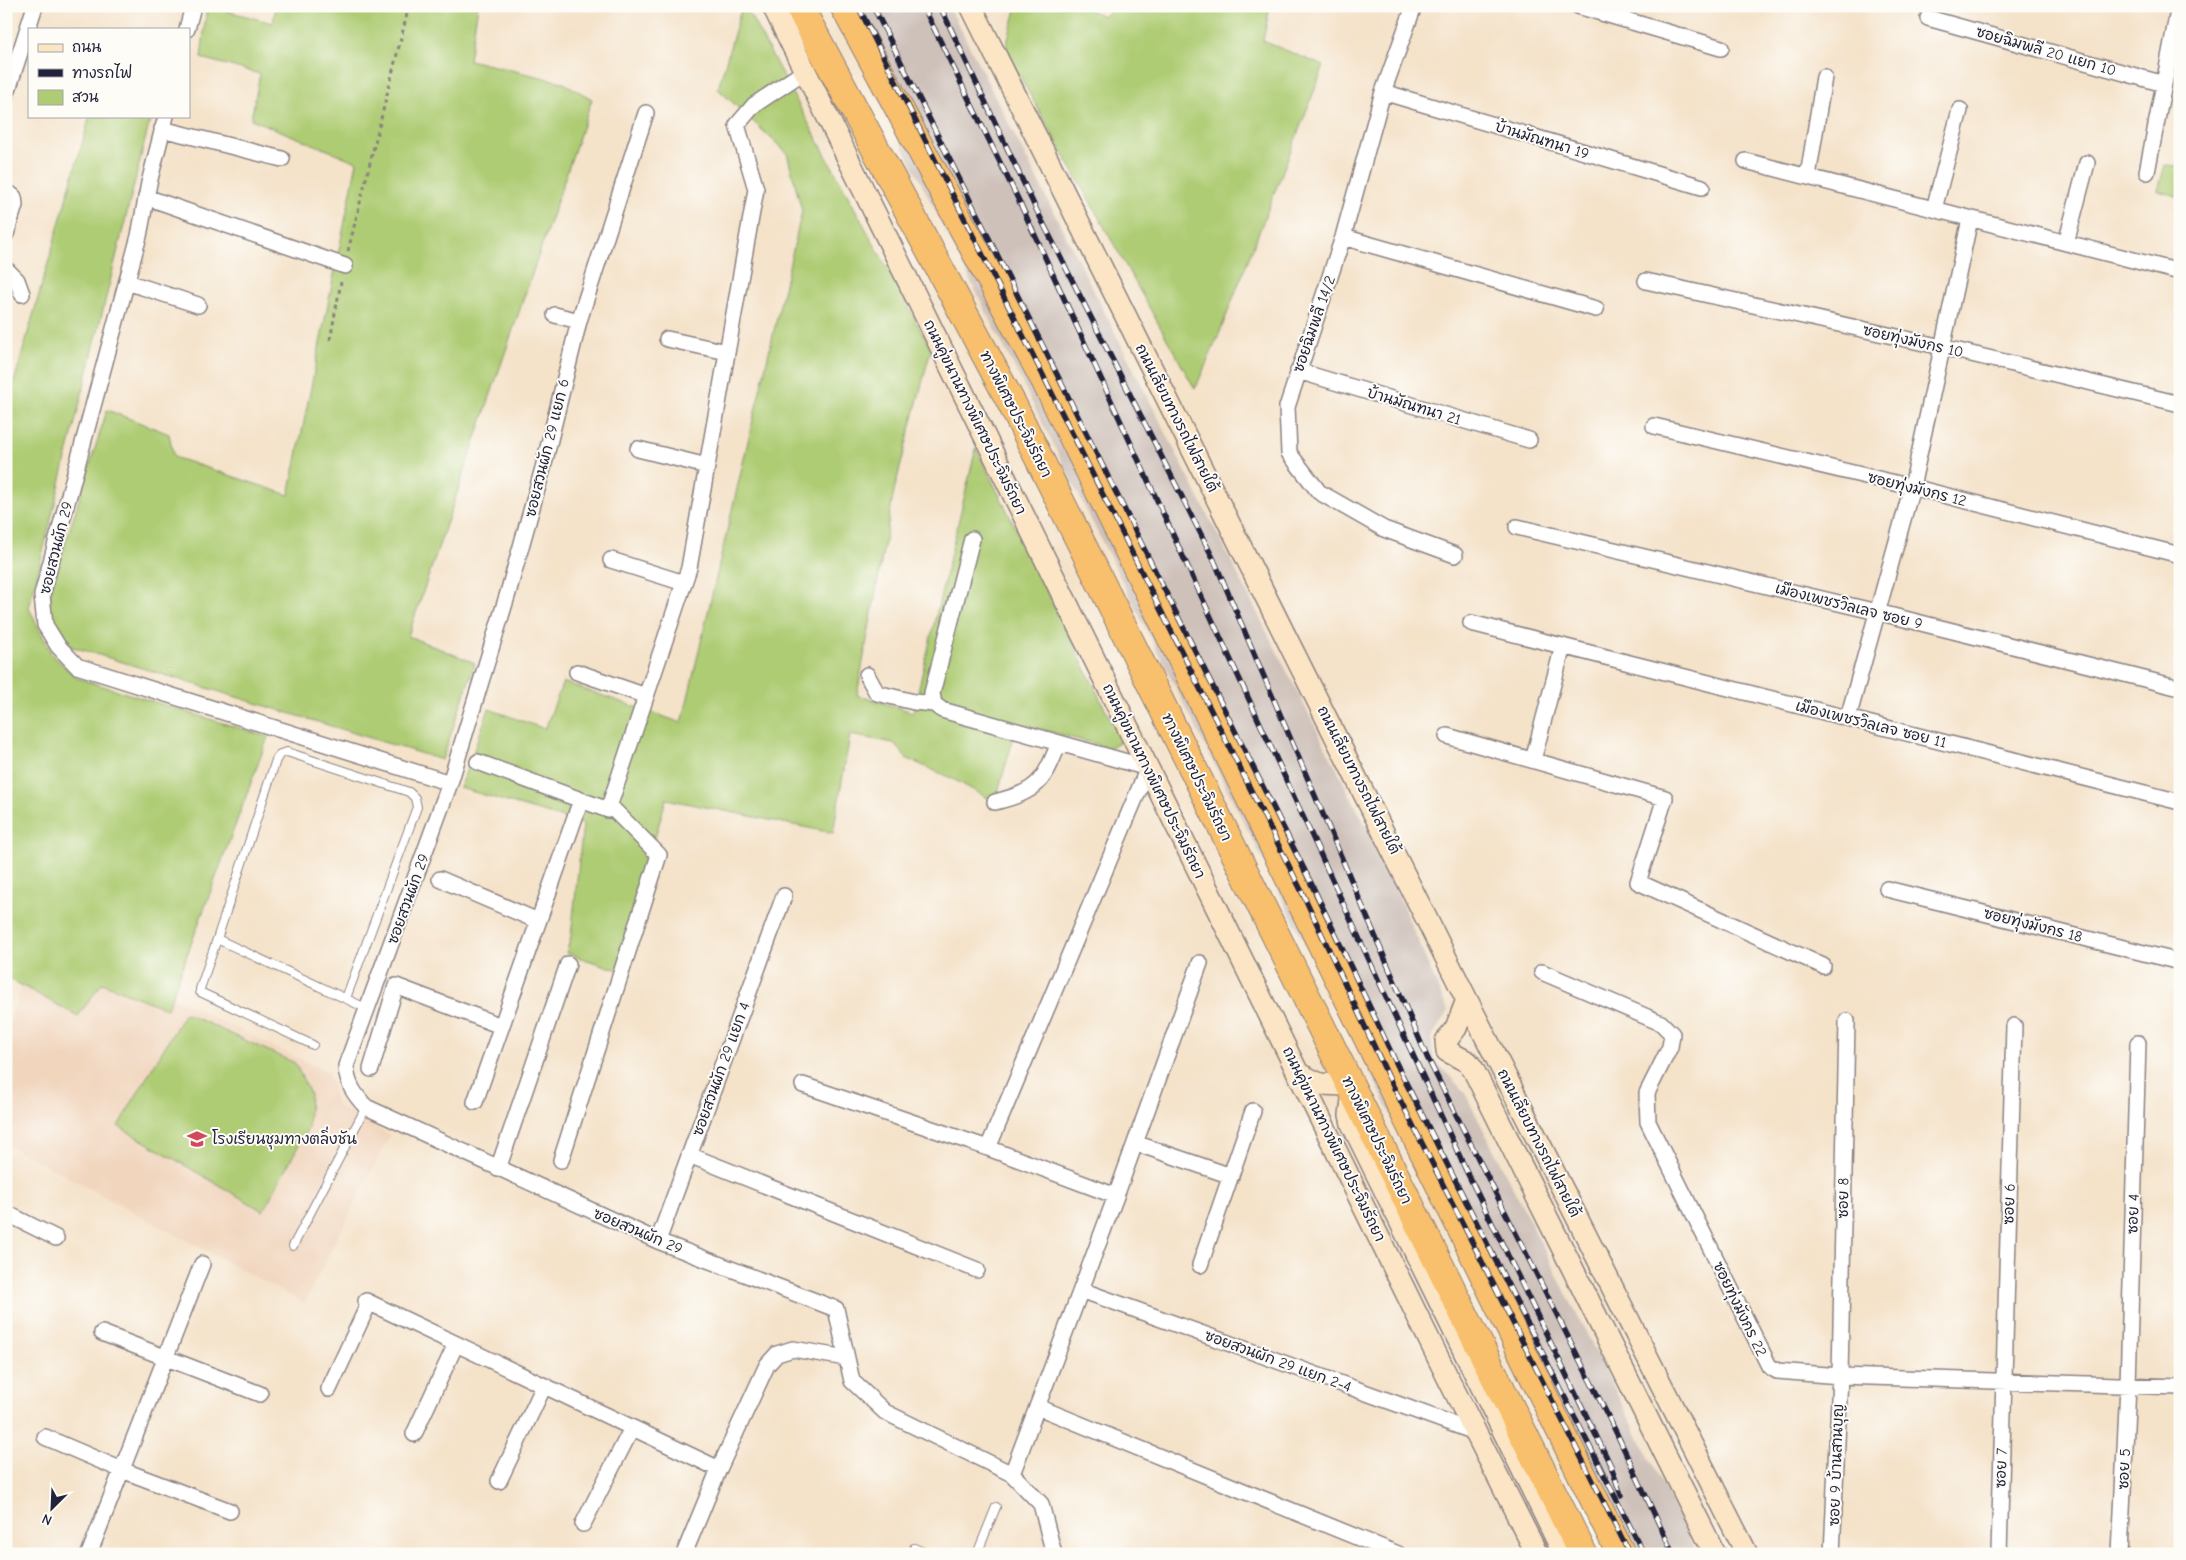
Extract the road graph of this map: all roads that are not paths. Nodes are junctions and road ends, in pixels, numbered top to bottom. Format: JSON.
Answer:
{"nodes":[{"id":1,"x":36,"y":6,"type":"edge"},
{"id":2,"x":193,"y":6,"type":"edge"},
{"id":3,"x":774,"y":6,"type":"edge"},
{"id":4,"x":799,"y":6,"type":"edge"},
{"id":5,"x":844,"y":6,"type":"edge"},
{"id":6,"x":971,"y":6,"type":"edge"},
{"id":7,"x":1578,"y":6,"type":"edge"},
{"id":8,"x":2179,"y":6,"type":"edge"},
{"id":9,"x":1409,"y":8,"type":"edge"},
{"id":10,"x":1928,"y":18,"type":"dead end"},
{"id":11,"x":29,"y":28,"type":"edge"},
{"id":12,"x":187,"y":28,"type":"edge"},
{"id":13,"x":28,"y":30,"type":"edge"},
{"id":14,"x":1721,"y":48,"type":"dead end"},
{"id":15,"x":805,"y":71,"type":"junction"},
{"id":16,"x":1824,"y":77,"type":"dead end"},
{"id":17,"x":2164,"y":84,"type":"junction"},
{"id":18,"x":1383,"y":92,"type":"junction"},
{"id":19,"x":6,"y":96,"type":"edge"},
{"id":20,"x":1960,"y":110,"type":"dead end"},
{"id":21,"x":646,"y":113,"type":"dead end"},
{"id":22,"x":164,"y":122,"type":"edge"},
{"id":23,"x":282,"y":159,"type":"dead end"},
{"id":24,"x":1746,"y":160,"type":"dead end"},
{"id":25,"x":2087,"y":164,"type":"dead end"},
{"id":26,"x":2147,"y":172,"type":"dead end"},
{"id":27,"x":1808,"y":176,"type":"junction"},
{"id":28,"x":1702,"y":187,"type":"dead end"},
{"id":29,"x":6,"y":191,"type":"edge"},
{"id":30,"x":146,"y":197,"type":"junction"},
{"id":31,"x":1934,"y":209,"type":"junction"},
{"id":32,"x":1970,"y":219,"type":"junction"},
{"id":33,"x":6,"y":234,"type":"edge"},
{"id":34,"x":1344,"y":237,"type":"junction"},
{"id":35,"x":2066,"y":243,"type":"junction"},
{"id":36,"x":345,"y":266,"type":"road end"},
{"id":37,"x":6,"y":269,"type":"edge"},
{"id":38,"x":2180,"y":272,"type":"edge"},
{"id":39,"x":1646,"y":281,"type":"dead end"},
{"id":40,"x":127,"y":282,"type":"junction"},
{"id":41,"x":22,"y":294,"type":"dead end"},
{"id":42,"x":198,"y":305,"type":"dead end"},
{"id":43,"x":1596,"y":309,"type":"dead end"},
{"id":44,"x":555,"y":315,"type":"dead end"},
{"id":45,"x":579,"y":321,"type":"junction"},
{"id":46,"x":667,"y":339,"type":"dead end"},
{"id":47,"x":1942,"y":347,"type":"junction"},
{"id":48,"x":727,"y":352,"type":"junction"},
{"id":49,"x":1298,"y":371,"type":"junction"},
{"id":50,"x":2180,"y":404,"type":"edge"},
{"id":51,"x":1654,"y":426,"type":"dead end"},
{"id":52,"x":1529,"y":440,"type":"dead end"},
{"id":53,"x":638,"y":448,"type":"dead end"},
{"id":54,"x":706,"y":466,"type":"junction"},
{"id":55,"x":1912,"y":487,"type":"junction"},
{"id":56,"x":1517,"y":527,"type":"dead end"},
{"id":57,"x":972,"y":539,"type":"dead end"},
{"id":58,"x":1455,"y":555,"type":"dead end"},
{"id":59,"x":2180,"y":555,"type":"edge"},
{"id":60,"x":611,"y":560,"type":"dead end"},
{"id":61,"x":684,"y":583,"type":"junction"},
{"id":62,"x":1877,"y":612,"type":"junction"},
{"id":63,"x":1470,"y":622,"type":"dead end"},
{"id":64,"x":1563,"y":646,"type":"junction"},
{"id":65,"x":577,"y":672,"type":"dead end"},
{"id":66,"x":867,"y":676,"type":"dead end"},
{"id":67,"x":2180,"y":688,"type":"edge"},
{"id":68,"x":646,"y":696,"type":"junction"},
{"id":69,"x":934,"y":704,"type":"junction"},
{"id":70,"x":1848,"y":718,"type":"junction"},
{"id":71,"x":1447,"y":736,"type":"dead end"},
{"id":72,"x":1059,"y":743,"type":"junction"},
{"id":73,"x":1533,"y":760,"type":"junction"},
{"id":74,"x":478,"y":762,"type":"dead end"},
{"id":75,"x":1148,"y":768,"type":"junction"},
{"id":76,"x":450,"y":783,"type":"junction"},
{"id":77,"x":581,"y":800,"type":"junction"},
{"id":78,"x":996,"y":802,"type":"dead end"},
{"id":79,"x":2180,"y":802,"type":"edge"},
{"id":80,"x":609,"y":806,"type":"junction"},
{"id":81,"x":440,"y":879,"type":"dead end"},
{"id":82,"x":1887,"y":889,"type":"dead end"},
{"id":83,"x":784,"y":896,"type":"dead end"},
{"id":84,"x":538,"y":920,"type":"junction"},
{"id":85,"x":217,"y":939,"type":"junction"},
{"id":86,"x":2180,"y":962,"type":"edge"},
{"id":87,"x":1200,"y":963,"type":"dead end"},
{"id":88,"x":568,"y":964,"type":"dead end"},
{"id":89,"x":1823,"y":966,"type":"dead end"},
{"id":90,"x":1542,"y":972,"type":"dead end"},
{"id":91,"x":346,"y":998,"type":"junction"},
{"id":92,"x":1468,"y":1000,"type":"junction"},
{"id":93,"x":368,"y":1009,"type":"junction"},
{"id":94,"x":1847,"y":1021,"type":"dead end"},
{"id":95,"x":501,"y":1026,"type":"junction"},
{"id":96,"x":2014,"y":1026,"type":"dead end"},
{"id":97,"x":2138,"y":1043,"type":"dead end"},
{"id":98,"x":313,"y":1045,"type":"dead end"},
{"id":99,"x":371,"y":1069,"type":"dead end"},
{"id":100,"x":1301,"y":1075,"type":"junction"},
{"id":101,"x":803,"y":1085,"type":"dead end"},
{"id":102,"x":475,"y":1102,"type":"dead end"},
{"id":103,"x":366,"y":1107,"type":"junction"},
{"id":104,"x":1253,"y":1111,"type":"dead end"},
{"id":105,"x":1135,"y":1143,"type":"junction"},
{"id":106,"x":988,"y":1148,"type":"junction"},
{"id":107,"x":690,"y":1155,"type":"junction"},
{"id":108,"x":561,"y":1160,"type":"dead end"},
{"id":109,"x":498,"y":1169,"type":"junction"},
{"id":110,"x":1231,"y":1176,"type":"junction"},
{"id":111,"x":1116,"y":1196,"type":"junction"},
{"id":112,"x":6,"y":1213,"type":"edge"},
{"id":113,"x":56,"y":1238,"type":"dead end"},
{"id":114,"x":658,"y":1241,"type":"junction"},
{"id":115,"x":293,"y":1246,"type":"dead end"},
{"id":116,"x":202,"y":1264,"type":"dead end"},
{"id":117,"x":1200,"y":1265,"type":"dead end"},
{"id":118,"x":977,"y":1270,"type":"dead end"},
{"id":119,"x":1081,"y":1290,"type":"junction"},
{"id":120,"x":102,"y":1333,"type":"dead end"},
{"id":121,"x":456,"y":1344,"type":"junction"},
{"id":122,"x":166,"y":1357,"type":"junction"},
{"id":123,"x":846,"y":1358,"type":"junction"},
{"id":124,"x":1840,"y":1376,"type":"junction"},
{"id":125,"x":2004,"y":1382,"type":"junction"},
{"id":126,"x":2128,"y":1385,"type":"junction"},
{"id":127,"x":544,"y":1386,"type":"junction"},
{"id":128,"x":2180,"y":1387,"type":"edge"},
{"id":129,"x":329,"y":1389,"type":"dead end"},
{"id":130,"x":260,"y":1394,"type":"dead end"},
{"id":131,"x":1038,"y":1406,"type":"junction"},
{"id":132,"x":632,"y":1428,"type":"junction"},
{"id":133,"x":1475,"y":1432,"type":"junction"},
{"id":134,"x":414,"y":1434,"type":"dead end"},
{"id":135,"x":44,"y":1437,"type":"dead end"},
{"id":136,"x":122,"y":1470,"type":"junction"},
{"id":137,"x":719,"y":1470,"type":"junction"},
{"id":138,"x":1012,"y":1474,"type":"junction"},
{"id":139,"x":500,"y":1480,"type":"dead end"},
{"id":140,"x":996,"y":1506,"type":"dead end"},
{"id":141,"x":230,"y":1511,"type":"dead end"},
{"id":142,"x":583,"y":1524,"type":"dead end"},
{"id":143,"x":914,"y":1548,"type":"dead end"},
{"id":144,"x":90,"y":1554,"type":"edge"},
{"id":145,"x":684,"y":1554,"type":"edge"},
{"id":146,"x":928,"y":1554,"type":"edge"},
{"id":147,"x":977,"y":1554,"type":"edge"},
{"id":148,"x":1054,"y":1554,"type":"edge"},
{"id":149,"x":1398,"y":1554,"type":"edge"},
{"id":150,"x":1537,"y":1554,"type":"edge"},
{"id":151,"x":1564,"y":1554,"type":"edge"},
{"id":152,"x":1583,"y":1554,"type":"edge"},
{"id":153,"x":1621,"y":1554,"type":"edge"},
{"id":154,"x":1715,"y":1554,"type":"edge"},
{"id":155,"x":1747,"y":1554,"type":"edge"},
{"id":156,"x":1832,"y":1554,"type":"edge"},
{"id":157,"x":1998,"y":1554,"type":"edge"},
{"id":158,"x":2120,"y":1554,"type":"edge"}],
"edges":[{"from":1,"to":11,"type":"street"},
{"from":2,"to":12,"type":"street"},
{"from":3,"to":15,"type":"main road","name":"ถนนคู่ขนานทางพิเศษประจิมรัถยา"},
{"from":4,"to":152,"type":"highway","name":"ทางพิเศษประจิมรัถยา"},
{"from":5,"to":153,"type":"highway"},
{"from":6,"to":92,"type":"main road","name":"ถนนเลียบทางรถไฟสายใต้"},
{"from":7,"to":14,"type":"street"},
{"from":8,"to":17,"type":"street"},
{"from":9,"to":18,"type":"street","name":"ซอยฉิมพลี 14/2"},
{"from":10,"to":17,"type":"street","name":"ซอยฉิมพลี 20 แยก 10"},
{"from":13,"to":19,"type":"street"},
{"from":15,"to":48,"type":"street"},
{"from":15,"to":75,"type":"main road","name":"ถนนคู่ขนานทางพิเศษประจิมรัถยา"},
{"from":16,"to":27,"type":"street"},
{"from":17,"to":26,"type":"street"},
{"from":18,"to":28,"type":"street","name":"บ้านมัณฑนา 19"},
{"from":18,"to":34,"type":"street","name":"ซอยฉิมพลี 14/2"},
{"from":20,"to":31,"type":"street"},
{"from":21,"to":45,"type":"street","name":"ซอยสวนผัก 29 แยก 6"},
{"from":22,"to":23,"type":"street"},
{"from":22,"to":30,"type":"street","name":"ซอยสวนผัก 29"},
{"from":24,"to":27,"type":"street"},
{"from":25,"to":35,"type":"street"},
{"from":27,"to":31,"type":"street"},
{"from":29,"to":33,"type":"street"},
{"from":30,"to":36,"type":"street"},
{"from":30,"to":40,"type":"street","name":"ซอยสวนผัก 29"},
{"from":31,"to":32,"type":"street"},
{"from":32,"to":35,"type":"street"},
{"from":32,"to":47,"type":"street"},
{"from":34,"to":43,"type":"street"},
{"from":34,"to":49,"type":"street","name":"ซอยฉิมพลี 14/2"},
{"from":35,"to":38,"type":"street"},
{"from":37,"to":41,"type":"street"},
{"from":39,"to":47,"type":"street","name":"ซอยทุ่งมังกร 10"},
{"from":40,"to":42,"type":"street"},
{"from":40,"to":76,"type":"street","name":"ซอยสวนผัก 29"},
{"from":44,"to":45,"type":"street"},
{"from":45,"to":76,"type":"street","name":"ซอยสวนผัก 29 แยก 6"},
{"from":46,"to":48,"type":"street"},
{"from":47,"to":50,"type":"street","name":"ซอยทุ่งมังกร 10"},
{"from":47,"to":55,"type":"street"},
{"from":48,"to":54,"type":"street"},
{"from":49,"to":52,"type":"street","name":"บ้านมัณฑนา 21"},
{"from":49,"to":58,"type":"street","name":"ซอยฉิมพลี 14/2"},
{"from":51,"to":55,"type":"street","name":"ซอยทุ่งมังกร 12"},
{"from":53,"to":54,"type":"street"},
{"from":54,"to":61,"type":"street"},
{"from":55,"to":59,"type":"street","name":"ซอยทุ่งมังกร 12"},
{"from":55,"to":62,"type":"street"},
{"from":56,"to":62,"type":"street","name":"เมืองเพชรวิลเลจ ซอย 9"},
{"from":57,"to":69,"type":"street"},
{"from":60,"to":61,"type":"street"},
{"from":61,"to":68,"type":"street"},
{"from":62,"to":67,"type":"street","name":"เมืองเพชรวิลเลจ ซอย 9"},
{"from":62,"to":70,"type":"street"},
{"from":63,"to":64,"type":"street","name":"เมืองเพชรวิลเลจ ซอย 11"},
{"from":64,"to":70,"type":"street","name":"เมืองเพชรวิลเลจ ซอย 11"},
{"from":64,"to":73,"type":"street"},
{"from":65,"to":68,"type":"street"},
{"from":66,"to":69,"type":"street"},
{"from":68,"to":80,"type":"street"},
{"from":69,"to":72,"type":"street"},
{"from":70,"to":79,"type":"street","name":"เมืองเพชรวิลเลจ ซอย 11"},
{"from":71,"to":73,"type":"street"},
{"from":72,"to":75,"type":"street"},
{"from":72,"to":78,"type":"street"},
{"from":73,"to":89,"type":"street"},
{"from":74,"to":77,"type":"street"},
{"from":75,"to":100,"type":"main road","name":"ถนนคู่ขนานทางพิเศษประจิมรัถยา"},
{"from":75,"to":106,"type":"street"},
{"from":76,"to":93,"type":"street","name":"ซอยสวนผัก 29"},
{"from":77,"to":80,"type":"street"},
{"from":77,"to":84,"type":"street"},
{"from":80,"to":108,"type":"street"},
{"from":81,"to":84,"type":"street"},
{"from":82,"to":86,"type":"street","name":"ซอยทุ่งมังกร 18"},
{"from":83,"to":107,"type":"street","name":"ซอยสวนผัก 29 แยก 4"},
{"from":84,"to":95,"type":"street"},
{"from":85,"to":91,"type":"lane"},
{"from":85,"to":91,"type":"lane"},
{"from":85,"to":98,"type":"lane"},
{"from":87,"to":105,"type":"street"},
{"from":88,"to":109,"type":"street"},
{"from":90,"to":124,"type":"street","name":"ซอยทุ่งมังกร 22"},
{"from":91,"to":93,"type":"lane"},
{"from":92,"to":154,"type":"main road"},
{"from":92,"to":155,"type":"main road","name":"ถนนเลียบทางรถไฟสายใต้"},
{"from":93,"to":103,"type":"street","name":"ซอยสวนผัก 29"},
{"from":94,"to":124,"type":"street","name":"ซอย 8"},
{"from":95,"to":99,"type":"street"},
{"from":95,"to":102,"type":"street"},
{"from":96,"to":125,"type":"street","name":"ซอย 6"},
{"from":97,"to":126,"type":"street","name":"ซอย 4"},
{"from":100,"to":133,"type":"main road","name":"ถนนคู่ขนานทางพิเศษประจิมรัถยา"},
{"from":100,"to":151,"type":"main road"},
{"from":101,"to":106,"type":"street"},
{"from":103,"to":109,"type":"street","name":"ซอยสวนผัก 29"},
{"from":103,"to":115,"type":"lane"},
{"from":104,"to":110,"type":"street"},
{"from":105,"to":110,"type":"street"},
{"from":105,"to":111,"type":"street"},
{"from":106,"to":111,"type":"street"},
{"from":107,"to":114,"type":"street","name":"ซอยสวนผัก 29 แยก 4"},
{"from":107,"to":118,"type":"street"},
{"from":109,"to":114,"type":"street","name":"ซอยสวนผัก 29"},
{"from":110,"to":117,"type":"street"},
{"from":111,"to":119,"type":"street"},
{"from":112,"to":113,"type":"street"},
{"from":114,"to":123,"type":"street","name":"ซอยสวนผัก 29"},
{"from":116,"to":122,"type":"street"},
{"from":119,"to":131,"type":"street"},
{"from":119,"to":133,"type":"street","name":"ซอยสวนผัก 29 แยก 2-4"},
{"from":120,"to":122,"type":"street"},
{"from":121,"to":127,"type":"street"},
{"from":121,"to":129,"type":"street"},
{"from":121,"to":134,"type":"street"},
{"from":122,"to":130,"type":"street"},
{"from":122,"to":136,"type":"street"},
{"from":123,"to":137,"type":"street"},
{"from":123,"to":138,"type":"street","name":"ซอยสวนผัก 29"},
{"from":124,"to":125,"type":"street","name":"ซอยทุ่งมังกร 22"},
{"from":124,"to":156,"type":"street","name":"ซอย 9 บ้านสานบุญ"},
{"from":125,"to":126,"type":"street","name":"ซอยทุ่งมังกร 22"},
{"from":125,"to":157,"type":"street","name":"ซอย 7"},
{"from":126,"to":128,"type":"street","name":"ซอยทุ่งมังกร 22"},
{"from":126,"to":158,"type":"street","name":"ซอย 5"},
{"from":127,"to":132,"type":"street"},
{"from":127,"to":139,"type":"street"},
{"from":131,"to":138,"type":"street"},
{"from":131,"to":149,"type":"street"},
{"from":132,"to":137,"type":"street"},
{"from":132,"to":142,"type":"street"},
{"from":133,"to":150,"type":"main road","name":"ถนนคู่ขนานทางพิเศษประจิมรัถยา"},
{"from":135,"to":136,"type":"street"},
{"from":136,"to":141,"type":"street"},
{"from":136,"to":144,"type":"street"},
{"from":137,"to":145,"type":"street"},
{"from":138,"to":148,"type":"street","name":"ซอยสวนผัก 29"},
{"from":140,"to":147,"type":"lane"},
{"from":143,"to":146,"type":"lane"}]}
